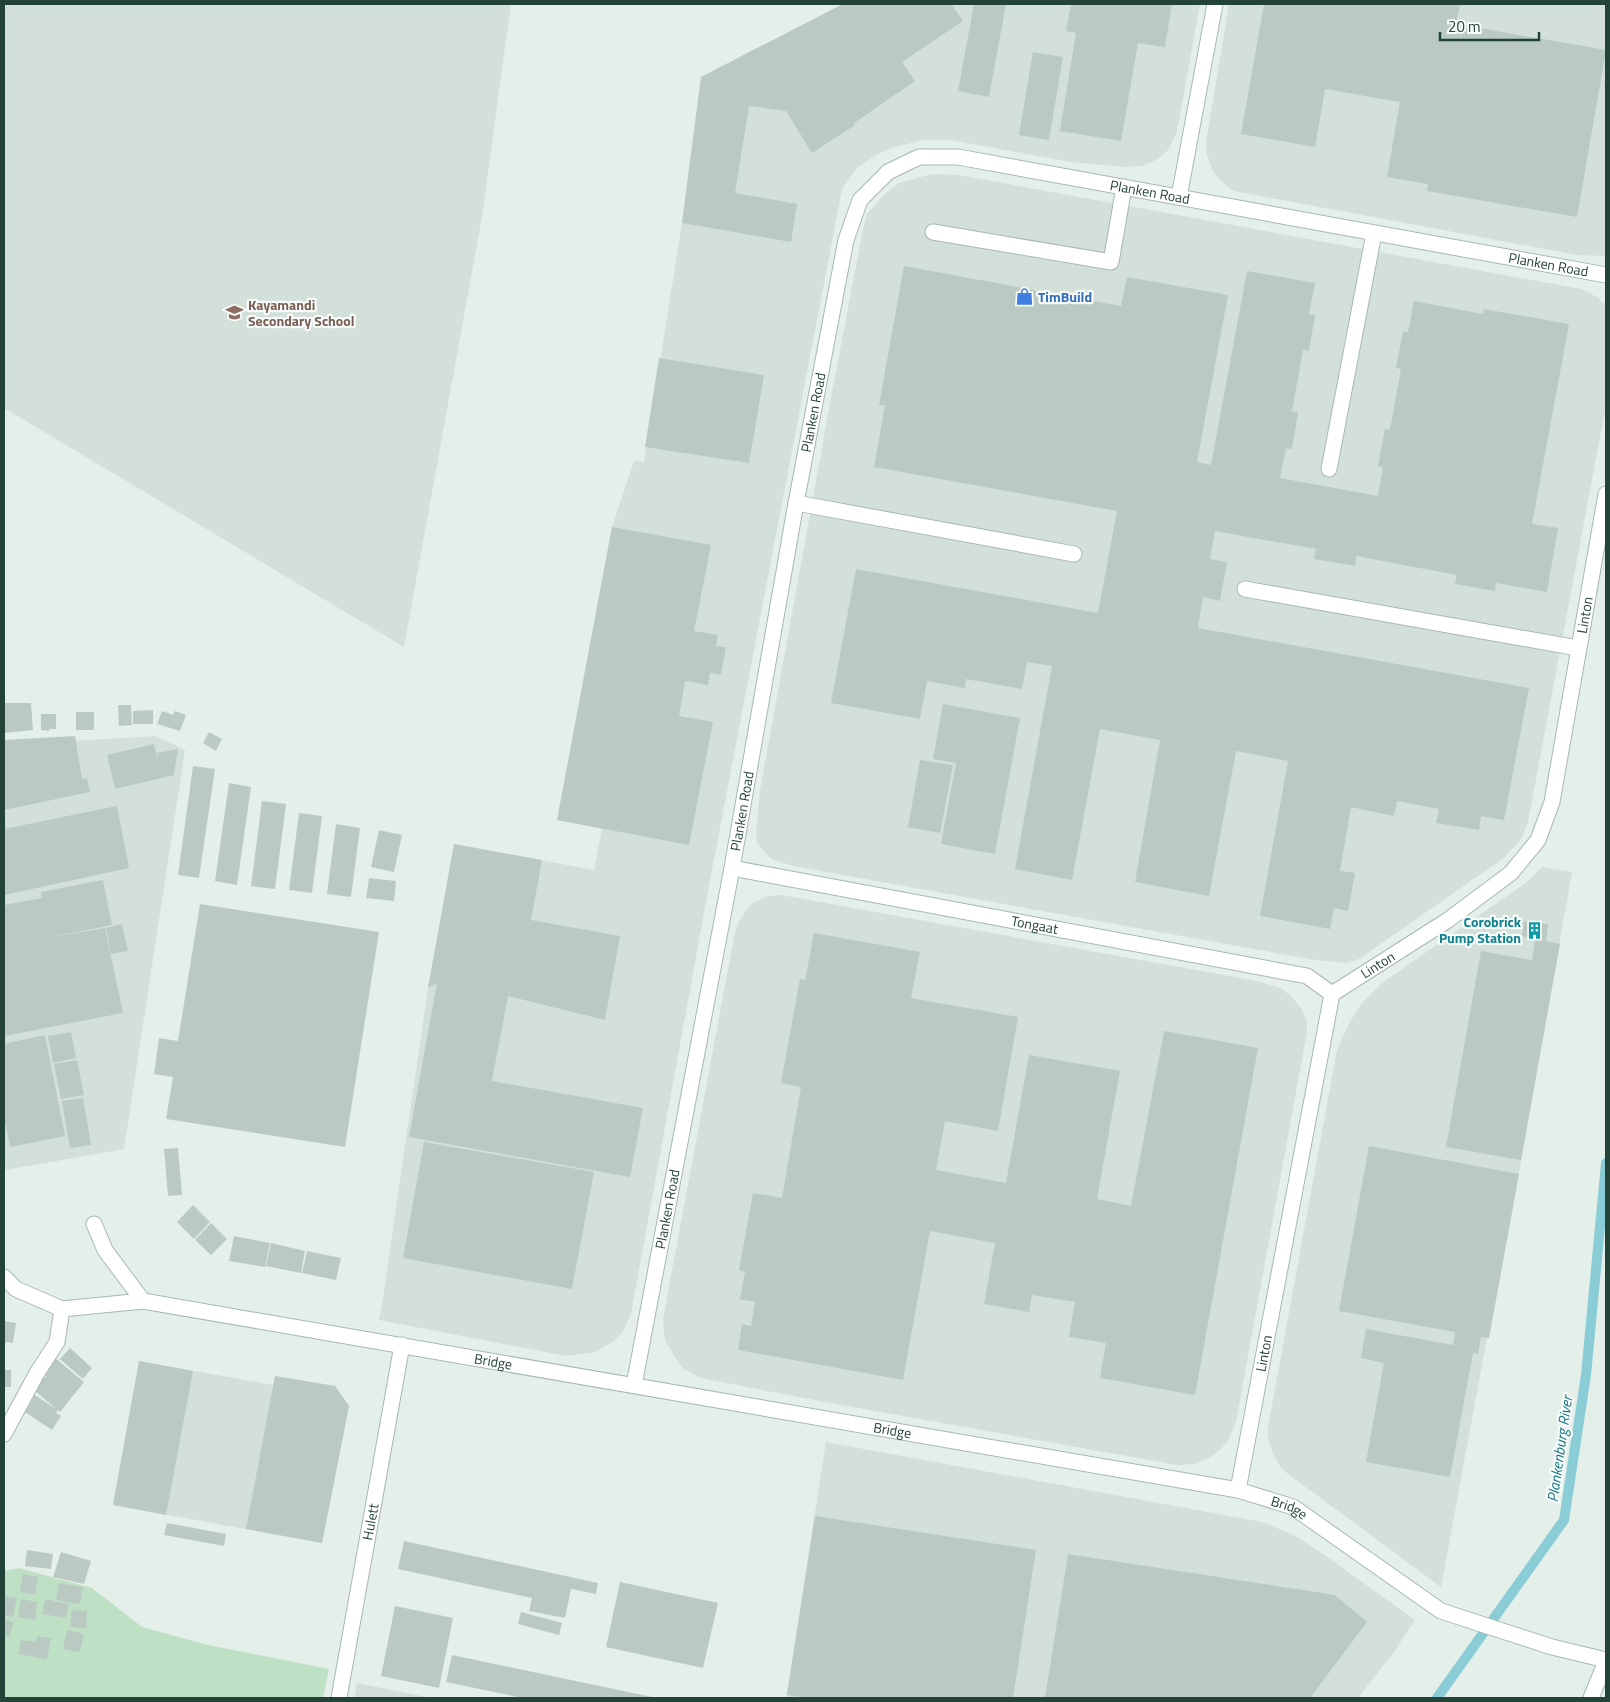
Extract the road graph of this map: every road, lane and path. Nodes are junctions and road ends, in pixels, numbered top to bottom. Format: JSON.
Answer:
{"nodes":[{"id":1,"x":1215,"y":4,"type":"edge"},
{"id":2,"x":1124,"y":187,"type":"junction"},
{"id":3,"x":1178,"y":197,"type":"junction"},
{"id":4,"x":933,"y":232,"type":"dead end"},
{"id":5,"x":1374,"y":233,"type":"junction"},
{"id":6,"x":1606,"y":275,"type":"edge"},
{"id":7,"x":1329,"y":469,"type":"dead end"},
{"id":8,"x":1606,"y":494,"type":"edge"},
{"id":9,"x":796,"y":503,"type":"junction"},
{"id":10,"x":1074,"y":554,"type":"dead end"},
{"id":11,"x":1245,"y":589,"type":"dead end"},
{"id":12,"x":1578,"y":648,"type":"junction"},
{"id":13,"x":732,"y":868,"type":"junction"},
{"id":14,"x":1332,"y":994,"type":"junction"},
{"id":15,"x":94,"y":1224,"type":"dead end"},
{"id":16,"x":4,"y":1277,"type":"edge"},
{"id":17,"x":143,"y":1301,"type":"junction"},
{"id":18,"x":62,"y":1309,"type":"junction"},
{"id":19,"x":402,"y":1345,"type":"junction"},
{"id":20,"x":634,"y":1385,"type":"junction"},
{"id":21,"x":4,"y":1434,"type":"edge"},
{"id":22,"x":1238,"y":1490,"type":"junction"},
{"id":23,"x":1606,"y":1660,"type":"edge"},
{"id":24,"x":339,"y":1698,"type":"edge"},
{"id":25,"x":1591,"y":1698,"type":"edge"}],
"edges":[{"from":1,"to":3,"type":"street"},
{"from":2,"to":3,"type":"street","name":"Planken Road"},
{"from":2,"to":4,"type":"street"},
{"from":2,"to":9,"type":"street","name":"Planken Road"},
{"from":3,"to":5,"type":"street","name":"Planken Road"},
{"from":5,"to":6,"type":"street","name":"Planken Road"},
{"from":5,"to":7,"type":"street"},
{"from":8,"to":12,"type":"street","name":"Linton"},
{"from":9,"to":10,"type":"street"},
{"from":9,"to":13,"type":"street","name":"Planken Road"},
{"from":11,"to":12,"type":"street"},
{"from":12,"to":14,"type":"street","name":"Linton"},
{"from":13,"to":14,"type":"street","name":"Tongaat"},
{"from":13,"to":20,"type":"street","name":"Planken Road"},
{"from":14,"to":22,"type":"street","name":"Linton"},
{"from":15,"to":17,"type":"street"},
{"from":16,"to":18,"type":"street"},
{"from":17,"to":18,"type":"street","name":"Bridge"},
{"from":17,"to":19,"type":"street","name":"Bridge"},
{"from":18,"to":21,"type":"street"},
{"from":19,"to":20,"type":"street","name":"Bridge"},
{"from":19,"to":24,"type":"street","name":"Hulett"},
{"from":20,"to":22,"type":"street","name":"Bridge"},
{"from":22,"to":23,"type":"street","name":"Bridge"},
{"from":23,"to":25,"type":"street"}]}
